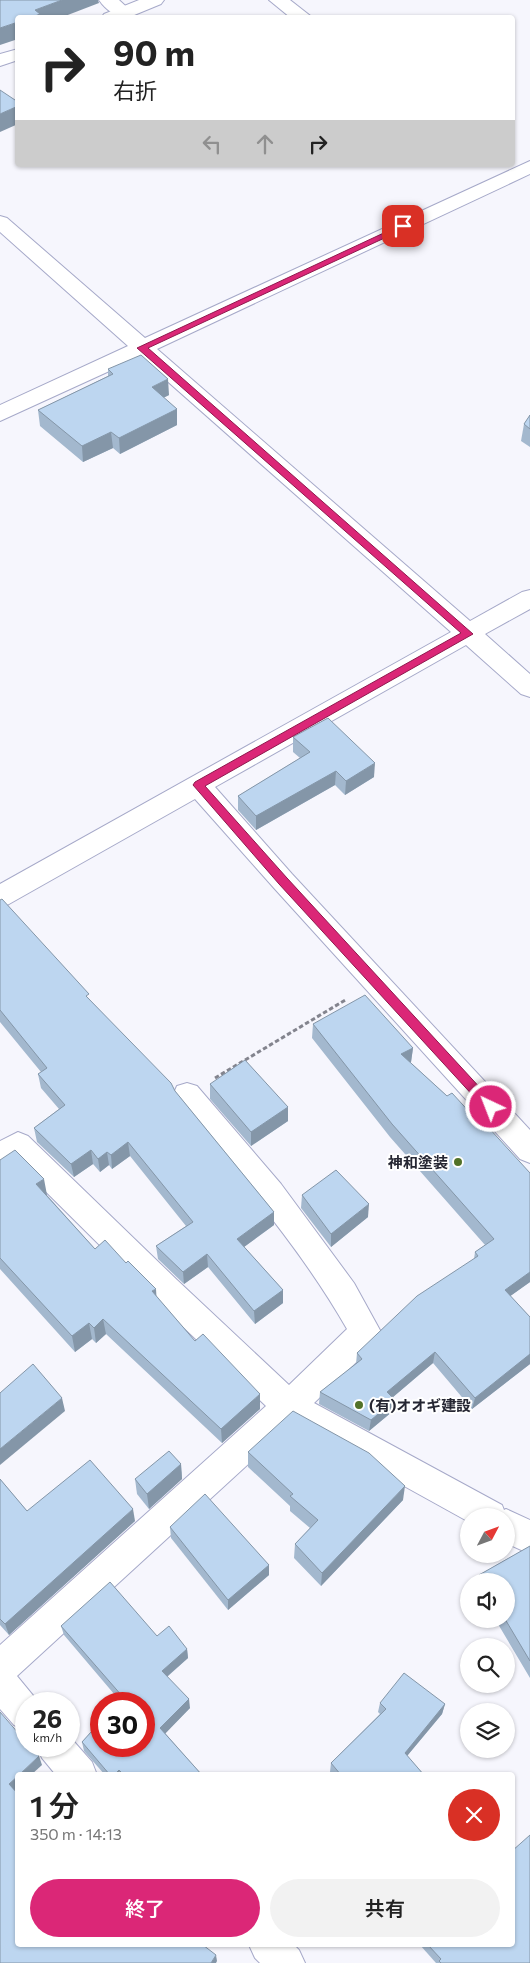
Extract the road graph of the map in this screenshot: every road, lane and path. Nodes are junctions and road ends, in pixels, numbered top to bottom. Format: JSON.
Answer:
{"nodes":[{"id":1,"x":108,"y":0,"type":"edge"},
{"id":2,"x":155,"y":0,"type":"edge"},
{"id":3,"x":278,"y":0,"type":"edge"},
{"id":4,"x":117,"y":15,"type":"edge"},
{"id":5,"x":300,"y":15,"type":"edge"},
{"id":6,"x":15,"y":55,"type":"edge"},
{"id":7,"x":0,"y":60,"type":"edge"},
{"id":8,"x":522,"y":166,"type":"edge"},
{"id":9,"x":0,"y":222,"type":"edge"},
{"id":10,"x":142,"y":348,"type":"junction"},
{"id":11,"x":0,"y":414,"type":"edge"},
{"id":12,"x":530,"y":598,"type":"edge"},
{"id":13,"x":468,"y":634,"type":"junction"},
{"id":14,"x":530,"y":688,"type":"edge"},
{"id":15,"x":198,"y":785,"type":"junction"},
{"id":16,"x":0,"y":897,"type":"edge"},
{"id":17,"x":376,"y":982,"type":"junction"},
{"id":18,"x":186,"y":1094,"type":"joint"},
{"id":19,"x":530,"y":1150,"type":"edge"},
{"id":20,"x":0,"y":1156,"type":"edge"},
{"id":21,"x":288,"y":1406,"type":"junction"},
{"id":22,"x":475,"y":1508,"type":"edge"},
{"id":23,"x":515,"y":1530,"type":"edge"},
{"id":24,"x":530,"y":1538,"type":"edge"},
{"id":25,"x":0,"y":1668,"type":"edge"},
{"id":26,"x":0,"y":1683,"type":"edge"},
{"id":27,"x":15,"y":1700,"type":"edge"},
{"id":28,"x":63,"y":1757,"type":"edge"},
{"id":29,"x":76,"y":1772,"type":"edge"},
{"id":30,"x":270,"y":1947,"type":"edge"},
{"id":31,"x":286,"y":1963,"type":"edge"}],
"edges":[{"from":1,"to":4,"type":"street"},
{"from":2,"to":4,"type":"street"},
{"from":3,"to":5,"type":"street"},
{"from":6,"to":7,"type":"street"},
{"from":8,"to":10,"type":"street"},
{"from":9,"to":10,"type":"street"},
{"from":10,"to":11,"type":"street"},
{"from":10,"to":13,"type":"street"},
{"from":12,"to":13,"type":"street"},
{"from":13,"to":14,"type":"street"},
{"from":13,"to":15,"type":"street"},
{"from":15,"to":16,"type":"street"},
{"from":15,"to":17,"type":"street"},
{"from":17,"to":18,"type":"path"},
{"from":17,"to":19,"type":"street"},
{"from":18,"to":21,"type":"street"},
{"from":20,"to":21,"type":"street"},
{"from":21,"to":22,"type":"street"},
{"from":21,"to":25,"type":"street"},
{"from":23,"to":24,"type":"street"},
{"from":26,"to":27,"type":"street"},
{"from":28,"to":29,"type":"street"},
{"from":30,"to":31,"type":"street"}]}
